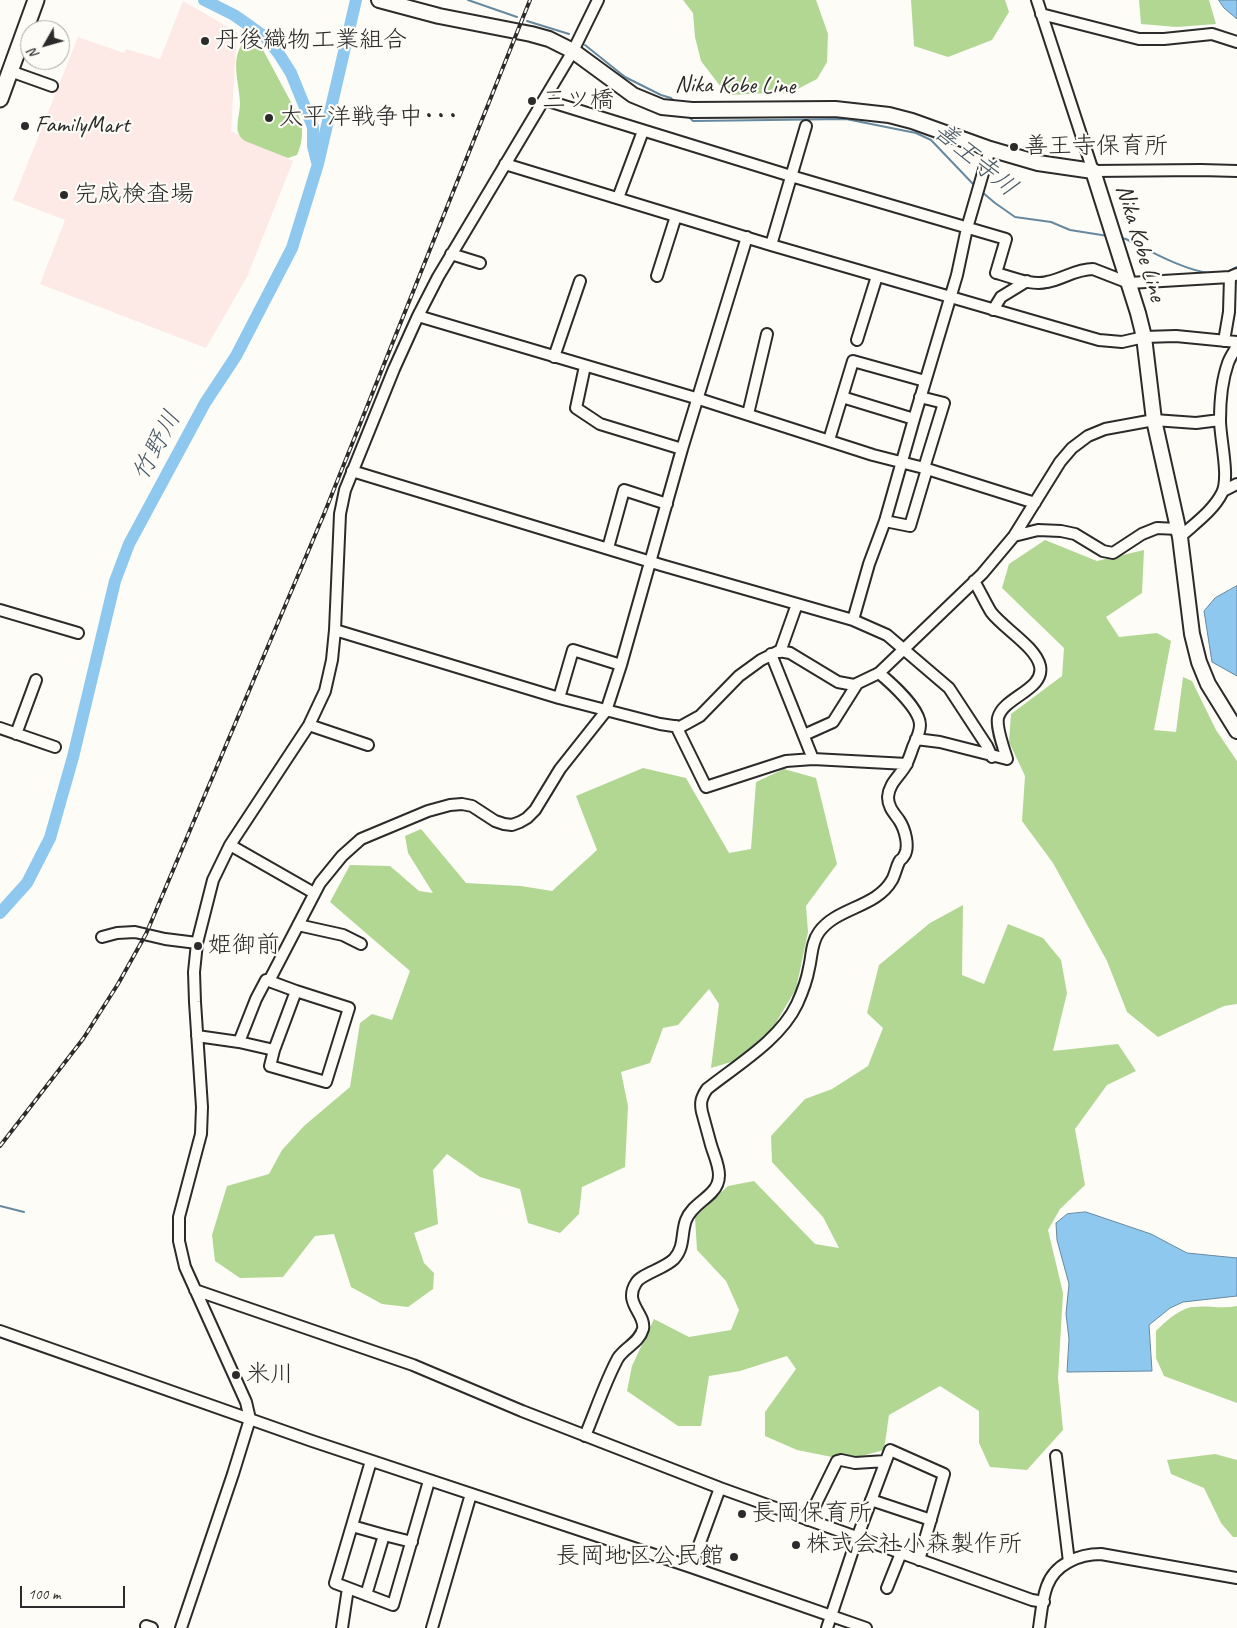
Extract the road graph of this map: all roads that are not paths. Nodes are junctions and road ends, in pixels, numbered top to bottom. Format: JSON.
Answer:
{"nodes":[{"id":1,"x":36,"y":0,"type":"edge"},
{"id":2,"x":378,"y":0,"type":"edge"},
{"id":3,"x":598,"y":0,"type":"edge"},
{"id":4,"x":1037,"y":0,"type":"edge"},
{"id":5,"x":1041,"y":14,"type":"junction"},
{"id":6,"x":1237,"y":42,"type":"edge"},
{"id":7,"x":573,"y":52,"type":"junction"},
{"id":8,"x":6,"y":73,"type":"edge"},
{"id":9,"x":52,"y":86,"type":"dead end"},
{"id":10,"x":0,"y":99,"type":"edge"},
{"id":11,"x":545,"y":100,"type":"junction"},
{"id":12,"x":806,"y":126,"type":"dead end"},
{"id":13,"x":644,"y":131,"type":"junction"},
{"id":14,"x":990,"y":149,"type":"junction"},
{"id":15,"x":506,"y":164,"type":"junction"},
{"id":16,"x":1094,"y":171,"type":"junction"},
{"id":17,"x":1237,"y":171,"type":"edge"},
{"id":18,"x":792,"y":176,"type":"junction"},
{"id":19,"x":618,"y":198,"type":"junction"},
{"id":20,"x":676,"y":216,"type":"junction"},
{"id":21,"x":966,"y":228,"type":"junction"},
{"id":22,"x":747,"y":237,"type":"junction"},
{"id":23,"x":770,"y":245,"type":"junction"},
{"id":24,"x":451,"y":254,"type":"junction"},
{"id":25,"x":480,"y":263,"type":"dead end"},
{"id":26,"x":1233,"y":275,"type":"edge"},
{"id":27,"x":657,"y":276,"type":"dead end"},
{"id":28,"x":877,"y":276,"type":"junction"},
{"id":29,"x":580,"y":281,"type":"dead end"},
{"id":30,"x":1027,"y":282,"type":"junction"},
{"id":31,"x":1129,"y":283,"type":"junction"},
{"id":32,"x":950,"y":298,"type":"junction"},
{"id":33,"x":992,"y":310,"type":"junction"},
{"id":34,"x":418,"y":316,"type":"junction"},
{"id":35,"x":767,"y":334,"type":"dead end"},
{"id":36,"x":1144,"y":338,"type":"junction"},
{"id":37,"x":857,"y":340,"type":"dead end"},
{"id":38,"x":1224,"y":341,"type":"junction"},
{"id":39,"x":1237,"y":342,"type":"edge"},
{"id":40,"x":1237,"y":346,"type":"edge"},
{"id":41,"x":554,"y":357,"type":"junction"},
{"id":42,"x":585,"y":366,"type":"junction"},
{"id":43,"x":925,"y":381,"type":"junction"},
{"id":44,"x":842,"y":397,"type":"junction"},
{"id":45,"x":920,"y":397,"type":"junction"},
{"id":46,"x":699,"y":399,"type":"junction"},
{"id":47,"x":748,"y":414,"type":"junction"},
{"id":48,"x":914,"y":419,"type":"junction"},
{"id":49,"x":1154,"y":420,"type":"junction"},
{"id":50,"x":1220,"y":420,"type":"junction"},
{"id":51,"x":829,"y":440,"type":"junction"},
{"id":52,"x":682,"y":449,"type":"junction"},
{"id":53,"x":902,"y":462,"type":"junction"},
{"id":54,"x":926,"y":469,"type":"junction"},
{"id":55,"x":352,"y":471,"type":"junction"},
{"id":56,"x":1237,"y":484,"type":"edge"},
{"id":57,"x":1223,"y":491,"type":"junction"},
{"id":58,"x":1035,"y":503,"type":"junction"},
{"id":59,"x":668,"y":504,"type":"junction"},
{"id":60,"x":885,"y":521,"type":"junction"},
{"id":61,"x":1179,"y":533,"type":"junction"},
{"id":62,"x":1014,"y":536,"type":"junction"},
{"id":63,"x":608,"y":548,"type":"junction"},
{"id":64,"x":650,"y":561,"type":"junction"},
{"id":65,"x":974,"y":581,"type":"junction"},
{"id":66,"x":797,"y":604,"type":"junction"},
{"id":67,"x":0,"y":610,"type":"edge"},
{"id":68,"x":853,"y":620,"type":"junction"},
{"id":69,"x":335,"y":630,"type":"junction"},
{"id":70,"x":78,"y":633,"type":"dead end"},
{"id":71,"x":905,"y":649,"type":"junction"},
{"id":72,"x":776,"y":653,"type":"junction"},
{"id":73,"x":621,"y":665,"type":"junction"},
{"id":74,"x":879,"y":673,"type":"junction"},
{"id":75,"x":36,"y":680,"type":"dead end"},
{"id":76,"x":857,"y":684,"type":"junction"},
{"id":77,"x":559,"y":698,"type":"junction"},
{"id":78,"x":606,"y":711,"type":"junction"},
{"id":79,"x":308,"y":725,"type":"junction"},
{"id":80,"x":676,"y":726,"type":"junction"},
{"id":81,"x":0,"y":728,"type":"edge"},
{"id":82,"x":1237,"y":731,"type":"edge"},
{"id":83,"x":16,"y":734,"type":"junction"},
{"id":84,"x":804,"y":735,"type":"junction"},
{"id":85,"x":916,"y":739,"type":"junction"},
{"id":86,"x":368,"y":745,"type":"dead end"},
{"id":87,"x":55,"y":747,"type":"dead end"},
{"id":88,"x":992,"y":757,"type":"junction"},
{"id":89,"x":813,"y":759,"type":"junction"},
{"id":90,"x":907,"y":764,"type":"junction"},
{"id":91,"x":230,"y":845,"type":"junction"},
{"id":92,"x":314,"y":893,"type":"junction"},
{"id":93,"x":298,"y":925,"type":"junction"},
{"id":94,"x":102,"y":937,"type":"dead end"},
{"id":95,"x":197,"y":943,"type":"junction"},
{"id":96,"x":361,"y":944,"type":"dead end"},
{"id":97,"x":269,"y":981,"type":"junction"},
{"id":98,"x":296,"y":990,"type":"junction"},
{"id":99,"x":197,"y":1036,"type":"junction"},
{"id":100,"x":239,"y":1042,"type":"junction"},
{"id":101,"x":274,"y":1050,"type":"junction"},
{"id":102,"x":195,"y":1290,"type":"junction"},
{"id":103,"x":0,"y":1331,"type":"edge"},
{"id":104,"x":250,"y":1419,"type":"junction"},
{"id":105,"x":585,"y":1436,"type":"junction"},
{"id":106,"x":1056,"y":1456,"type":"dead end"},
{"id":107,"x":371,"y":1461,"type":"junction"},
{"id":108,"x":886,"y":1461,"type":"junction"},
{"id":109,"x":429,"y":1480,"type":"junction"},
{"id":110,"x":720,"y":1488,"type":"junction"},
{"id":111,"x":471,"y":1494,"type":"junction"},
{"id":112,"x":871,"y":1500,"type":"junction"},
{"id":113,"x":808,"y":1520,"type":"junction"},
{"id":114,"x":931,"y":1520,"type":"junction"},
{"id":115,"x":352,"y":1526,"type":"junction"},
{"id":116,"x":384,"y":1535,"type":"junction"},
{"id":117,"x":857,"y":1538,"type":"junction"},
{"id":118,"x":412,"y":1542,"type":"junction"},
{"id":119,"x":901,"y":1553,"type":"junction"},
{"id":120,"x":919,"y":1560,"type":"junction"},
{"id":121,"x":1069,"y":1562,"type":"junction"},
{"id":122,"x":691,"y":1567,"type":"junction"},
{"id":123,"x":1237,"y":1578,"type":"edge"},
{"id":124,"x":348,"y":1588,"type":"junction"},
{"id":125,"x":887,"y":1588,"type":"dead end"},
{"id":126,"x":366,"y":1595,"type":"junction"},
{"id":127,"x":1044,"y":1602,"type":"junction"},
{"id":128,"x":832,"y":1615,"type":"junction"},
{"id":129,"x":181,"y":1628,"type":"edge"},
{"id":130,"x":342,"y":1628,"type":"edge"},
{"id":131,"x":432,"y":1628,"type":"edge"},
{"id":132,"x":827,"y":1628,"type":"edge"},
{"id":133,"x":866,"y":1628,"type":"edge"},
{"id":134,"x":1039,"y":1628,"type":"edge"}],
"edges":[{"from":1,"to":8,"type":"highway"},
{"from":2,"to":7,"type":"main road","name":"Nika Kobe Line"},
{"from":3,"to":7,"type":"street"},
{"from":4,"to":5,"type":"street"},
{"from":5,"to":6,"type":"street"},
{"from":5,"to":16,"type":"street"},
{"from":7,"to":11,"type":"street"},
{"from":7,"to":14,"type":"main road","name":"Nika Kobe Line"},
{"from":8,"to":9,"type":"street"},
{"from":8,"to":10,"type":"highway"},
{"from":11,"to":13,"type":"street"},
{"from":11,"to":15,"type":"street"},
{"from":12,"to":18,"type":"street"},
{"from":13,"to":18,"type":"street"},
{"from":13,"to":19,"type":"street"},
{"from":14,"to":16,"type":"main road","name":"Nika Kobe Line"},
{"from":14,"to":21,"type":"street"},
{"from":15,"to":19,"type":"street"},
{"from":15,"to":24,"type":"street"},
{"from":16,"to":17,"type":"street"},
{"from":16,"to":31,"type":"main road","name":"Nika Kobe Line"},
{"from":18,"to":21,"type":"street"},
{"from":18,"to":23,"type":"street"},
{"from":19,"to":20,"type":"street"},
{"from":20,"to":22,"type":"street"},
{"from":20,"to":27,"type":"street"},
{"from":21,"to":30,"type":"street"},
{"from":21,"to":32,"type":"street"},
{"from":22,"to":23,"type":"street"},
{"from":22,"to":46,"type":"street"},
{"from":23,"to":28,"type":"street"},
{"from":24,"to":25,"type":"street"},
{"from":24,"to":34,"type":"street"},
{"from":26,"to":31,"type":"street"},
{"from":26,"to":38,"type":"street"},
{"from":28,"to":32,"type":"street"},
{"from":28,"to":37,"type":"street"},
{"from":29,"to":41,"type":"street"},
{"from":30,"to":31,"type":"street"},
{"from":30,"to":33,"type":"street"},
{"from":31,"to":36,"type":"main road","name":"Nika Kobe Line"},
{"from":32,"to":33,"type":"street"},
{"from":32,"to":43,"type":"street"},
{"from":33,"to":36,"type":"street"},
{"from":34,"to":41,"type":"street"},
{"from":34,"to":55,"type":"street"},
{"from":35,"to":47,"type":"street"},
{"from":36,"to":38,"type":"street"},
{"from":36,"to":49,"type":"main road","name":"Nika Kobe Line"},
{"from":38,"to":39,"type":"street"},
{"from":40,"to":50,"type":"street"},
{"from":41,"to":42,"type":"street"},
{"from":42,"to":46,"type":"street"},
{"from":42,"to":52,"type":"street"},
{"from":43,"to":44,"type":"street"},
{"from":43,"to":45,"type":"street"},
{"from":44,"to":48,"type":"street"},
{"from":44,"to":51,"type":"street"},
{"from":45,"to":48,"type":"street"},
{"from":45,"to":54,"type":"street"},
{"from":46,"to":47,"type":"street"},
{"from":46,"to":52,"type":"street"},
{"from":47,"to":51,"type":"street"},
{"from":48,"to":53,"type":"street"},
{"from":49,"to":50,"type":"street"},
{"from":49,"to":58,"type":"street"},
{"from":49,"to":61,"type":"main road","name":"Nika Kobe Line"},
{"from":50,"to":57,"type":"street"},
{"from":51,"to":53,"type":"street"},
{"from":52,"to":59,"type":"street"},
{"from":53,"to":54,"type":"street"},
{"from":53,"to":60,"type":"street"},
{"from":54,"to":58,"type":"street"},
{"from":54,"to":60,"type":"street"},
{"from":55,"to":63,"type":"street"},
{"from":55,"to":69,"type":"street"},
{"from":56,"to":57,"type":"street"},
{"from":57,"to":61,"type":"street"},
{"from":58,"to":62,"type":"street"},
{"from":59,"to":63,"type":"street"},
{"from":59,"to":64,"type":"street"},
{"from":60,"to":68,"type":"street"},
{"from":61,"to":62,"type":"street"},
{"from":61,"to":82,"type":"main road","name":"Nika Kobe Line"},
{"from":62,"to":65,"type":"street"},
{"from":63,"to":64,"type":"street"},
{"from":64,"to":66,"type":"street"},
{"from":64,"to":73,"type":"street"},
{"from":65,"to":71,"type":"street"},
{"from":65,"to":88,"type":"street"},
{"from":66,"to":68,"type":"street"},
{"from":66,"to":72,"type":"street"},
{"from":67,"to":70,"type":"street"},
{"from":68,"to":71,"type":"street"},
{"from":69,"to":77,"type":"street"},
{"from":69,"to":79,"type":"street"},
{"from":71,"to":74,"type":"street"},
{"from":71,"to":88,"type":"street"},
{"from":72,"to":76,"type":"street"},
{"from":72,"to":80,"type":"street"},
{"from":72,"to":84,"type":"street"},
{"from":73,"to":77,"type":"street"},
{"from":73,"to":78,"type":"street"},
{"from":74,"to":76,"type":"street"},
{"from":74,"to":85,"type":"street"},
{"from":75,"to":83,"type":"street"},
{"from":76,"to":84,"type":"street"},
{"from":77,"to":78,"type":"street"},
{"from":78,"to":80,"type":"street"},
{"from":78,"to":92,"type":"street"},
{"from":79,"to":86,"type":"street"},
{"from":79,"to":91,"type":"street"},
{"from":80,"to":89,"type":"street"},
{"from":81,"to":83,"type":"street"},
{"from":83,"to":87,"type":"street"},
{"from":84,"to":89,"type":"street"},
{"from":85,"to":88,"type":"street"},
{"from":85,"to":90,"type":"street"},
{"from":89,"to":90,"type":"street"},
{"from":90,"to":105,"type":"street"},
{"from":91,"to":92,"type":"street"},
{"from":91,"to":95,"type":"street"},
{"from":92,"to":93,"type":"street"},
{"from":93,"to":96,"type":"street"},
{"from":93,"to":97,"type":"street"},
{"from":94,"to":95,"type":"street"},
{"from":95,"to":99,"type":"street"},
{"from":97,"to":98,"type":"street"},
{"from":97,"to":100,"type":"street"},
{"from":98,"to":101,"type":"street"},
{"from":98,"to":101,"type":"street"},
{"from":99,"to":100,"type":"street"},
{"from":99,"to":102,"type":"street"},
{"from":100,"to":101,"type":"street"},
{"from":102,"to":104,"type":"street"},
{"from":102,"to":105,"type":"street"},
{"from":103,"to":104,"type":"street"},
{"from":104,"to":107,"type":"street"},
{"from":104,"to":129,"type":"street"},
{"from":105,"to":110,"type":"street"},
{"from":106,"to":121,"type":"street"},
{"from":107,"to":109,"type":"street"},
{"from":107,"to":115,"type":"street"},
{"from":108,"to":112,"type":"street"},
{"from":108,"to":113,"type":"street"},
{"from":108,"to":114,"type":"street"},
{"from":109,"to":111,"type":"street"},
{"from":109,"to":118,"type":"street"},
{"from":110,"to":113,"type":"street"},
{"from":110,"to":122,"type":"street"},
{"from":111,"to":122,"type":"street"},
{"from":111,"to":131,"type":"street"},
{"from":112,"to":114,"type":"street"},
{"from":112,"to":117,"type":"street"},
{"from":113,"to":117,"type":"street"},
{"from":114,"to":120,"type":"street"},
{"from":115,"to":116,"type":"street"},
{"from":115,"to":124,"type":"street"},
{"from":116,"to":118,"type":"street"},
{"from":116,"to":126,"type":"street"},
{"from":117,"to":119,"type":"street"},
{"from":117,"to":128,"type":"street"},
{"from":118,"to":126,"type":"street"},
{"from":119,"to":120,"type":"street"},
{"from":119,"to":125,"type":"street"},
{"from":120,"to":127,"type":"street"},
{"from":121,"to":123,"type":"street"},
{"from":121,"to":127,"type":"street"},
{"from":122,"to":128,"type":"street"},
{"from":124,"to":126,"type":"street"},
{"from":124,"to":130,"type":"street"},
{"from":127,"to":134,"type":"street"},
{"from":128,"to":132,"type":"street"},
{"from":128,"to":133,"type":"street"}]}
